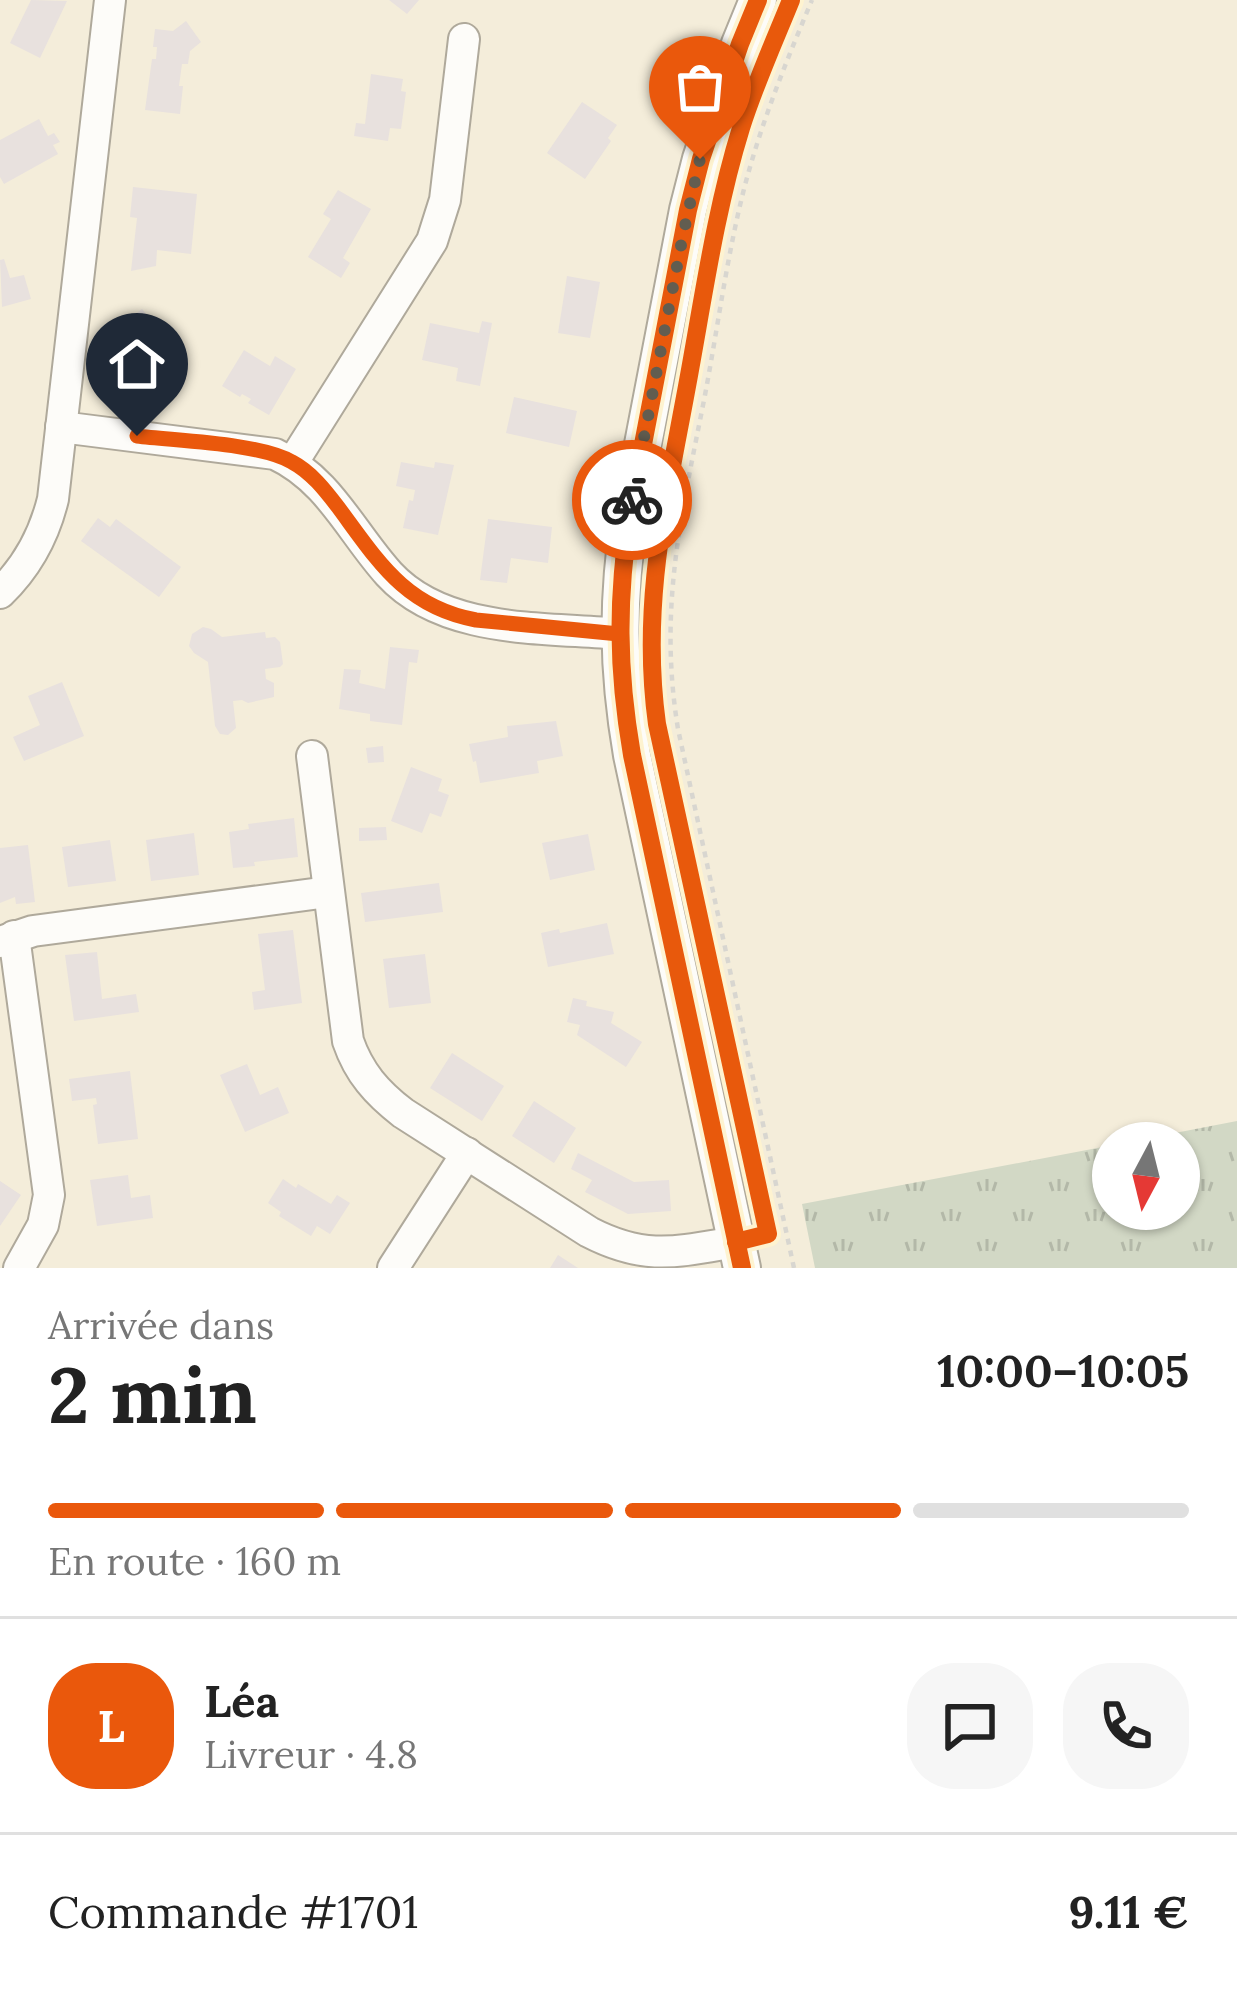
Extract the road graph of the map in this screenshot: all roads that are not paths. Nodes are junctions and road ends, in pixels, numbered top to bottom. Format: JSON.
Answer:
{"nodes":[{"id":1,"x":110,"y":0,"type":"edge"},
{"id":2,"x":758,"y":0,"type":"edge"},
{"id":3,"x":464,"y":39,"type":"dead end"},
{"id":4,"x":61,"y":428,"type":"junction"},
{"id":5,"x":292,"y":462,"type":"junction"},
{"id":6,"x":0,"y":593,"type":"edge"},
{"id":7,"x":619,"y":634,"type":"junction"},
{"id":8,"x":312,"y":757,"type":"dead end"},
{"id":9,"x":328,"y":892,"type":"junction"},
{"id":10,"x":7,"y":939,"type":"edge"},
{"id":11,"x":467,"y":1153,"type":"junction"},
{"id":12,"x":739,"y":1255,"type":"edge"},
{"id":13,"x":19,"y":1268,"type":"edge"},
{"id":14,"x":393,"y":1268,"type":"edge"}],
"edges":[{"from":1,"to":4,"type":"street"},
{"from":2,"to":7,"type":"street"},
{"from":3,"to":5,"type":"street"},
{"from":4,"to":5,"type":"street"},
{"from":4,"to":6,"type":"street"},
{"from":5,"to":7,"type":"street"},
{"from":7,"to":12,"type":"street"},
{"from":8,"to":9,"type":"street"},
{"from":9,"to":10,"type":"street"},
{"from":9,"to":11,"type":"street"},
{"from":10,"to":13,"type":"street"},
{"from":11,"to":12,"type":"street"},
{"from":11,"to":14,"type":"street"}]}
